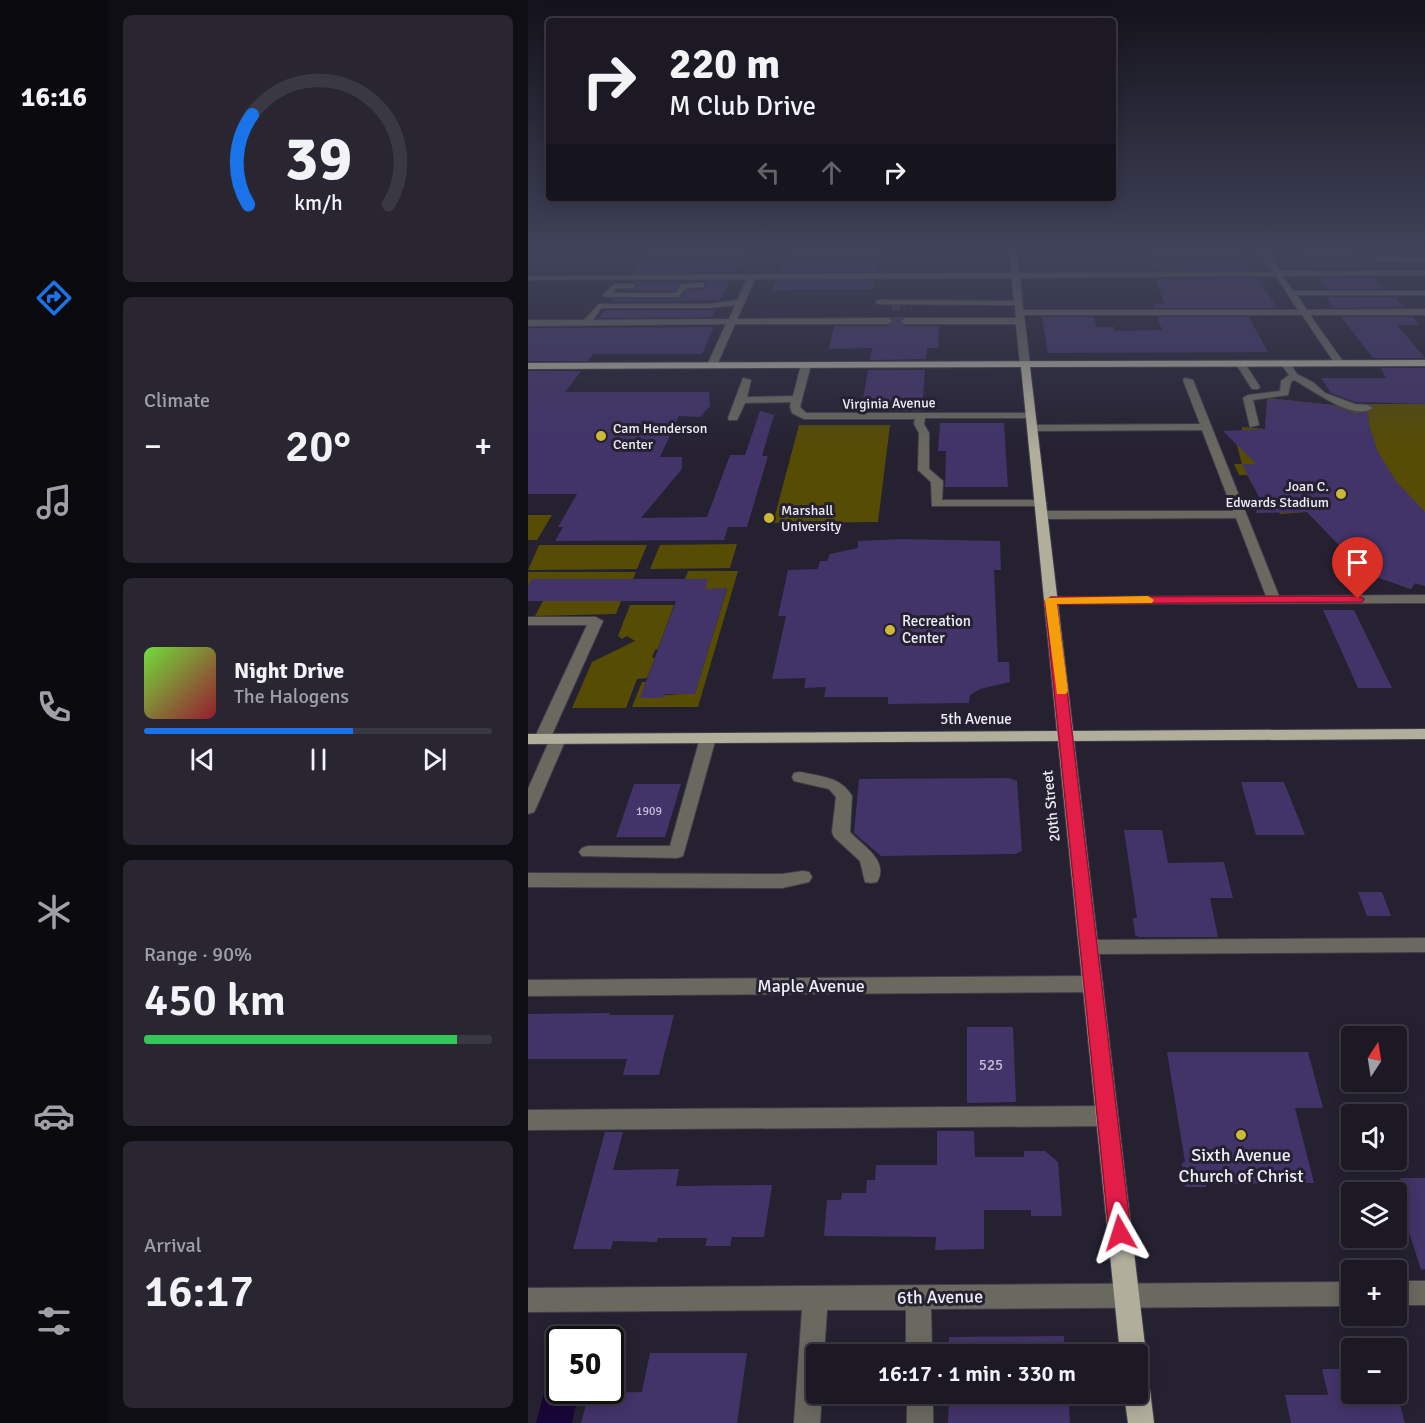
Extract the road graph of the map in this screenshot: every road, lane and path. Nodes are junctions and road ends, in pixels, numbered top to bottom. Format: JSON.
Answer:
{"nodes":[{"id":1,"x":589,"y":318,"type":"edge"},
{"id":2,"x":734,"y":318,"type":"edge"},
{"id":3,"x":780,"y":318,"type":"edge"},
{"id":4,"x":1020,"y":318,"type":"edge"},
{"id":5,"x":1308,"y":318,"type":"edge"},
{"id":6,"x":732,"y":322,"type":"junction"},
{"id":7,"x":528,"y":323,"type":"edge"},
{"id":8,"x":586,"y":323,"type":"junction"},
{"id":9,"x":1339,"y":363,"type":"junction"},
{"id":10,"x":1425,"y":363,"type":"edge"},
{"id":11,"x":1025,"y":364,"type":"junction"},
{"id":12,"x":1241,"y":364,"type":"junction"},
{"id":13,"x":1286,"y":364,"type":"junction"},
{"id":14,"x":712,"y":365,"type":"junction"},
{"id":15,"x":806,"y":365,"type":"junction"},
{"id":16,"x":528,"y":366,"type":"edge"},
{"id":17,"x":1294,"y":376,"type":"junction"},
{"id":18,"x":746,"y":380,"type":"dead end"},
{"id":19,"x":1188,"y":380,"type":"dead end"},
{"id":20,"x":1255,"y":387,"type":"dead end"},
{"id":21,"x":797,"y":399,"type":"junction"},
{"id":22,"x":741,"y":400,"type":"junction"},
{"id":23,"x":1368,"y":408,"type":"dead end"},
{"id":24,"x":920,"y":416,"type":"junction"},
{"id":25,"x":733,"y":418,"type":"dead end"},
{"id":26,"x":1032,"y":422,"type":"junction"},
{"id":27,"x":1254,"y":425,"type":"dead end"},
{"id":28,"x":1206,"y":427,"type":"junction"},
{"id":29,"x":1042,"y":509,"type":"junction"},
{"id":30,"x":1240,"y":514,"type":"junction"},
{"id":31,"x":1425,"y":598,"type":"edge"},
{"id":32,"x":1274,"y":600,"type":"junction"},
{"id":33,"x":1051,"y":601,"type":"junction"},
{"id":34,"x":528,"y":621,"type":"edge"},
{"id":35,"x":1425,"y":734,"type":"edge"},
{"id":36,"x":1066,"y":736,"type":"junction"},
{"id":37,"x":708,"y":738,"type":"junction"},
{"id":38,"x":543,"y":739,"type":"edge"},
{"id":39,"x":800,"y":777,"type":"dead end"},
{"id":40,"x":528,"y":808,"type":"edge"},
{"id":41,"x":588,"y":852,"type":"dead end"},
{"id":42,"x":803,"y":877,"type":"dead end"},
{"id":43,"x":870,"y":877,"type":"dead end"},
{"id":44,"x":528,"y":880,"type":"edge"},
{"id":45,"x":1425,"y":945,"type":"edge"},
{"id":46,"x":1089,"y":947,"type":"junction"},
{"id":47,"x":1093,"y":984,"type":"junction"},
{"id":48,"x":528,"y":988,"type":"edge"},
{"id":49,"x":1107,"y":1116,"type":"junction"},
{"id":50,"x":528,"y":1120,"type":"edge"},
{"id":51,"x":1407,"y":1293,"type":"edge"},
{"id":52,"x":1425,"y":1293,"type":"edge"},
{"id":53,"x":1341,"y":1294,"type":"edge"},
{"id":54,"x":1127,"y":1296,"type":"junction"},
{"id":55,"x":815,"y":1298,"type":"junction"},
{"id":56,"x":918,"y":1298,"type":"junction"},
{"id":57,"x":528,"y":1300,"type":"edge"},
{"id":58,"x":920,"y":1344,"type":"edge"},
{"id":59,"x":1132,"y":1344,"type":"edge"},
{"id":60,"x":920,"y":1404,"type":"edge"},
{"id":61,"x":1139,"y":1404,"type":"edge"},
{"id":62,"x":807,"y":1423,"type":"edge"},
{"id":63,"x":920,"y":1423,"type":"edge"},
{"id":64,"x":1141,"y":1423,"type":"edge"}],
"edges":[{"from":1,"to":8,"type":"street"},
{"from":2,"to":6,"type":"street"},
{"from":3,"to":6,"type":"street"},
{"from":4,"to":11,"type":"street","name":"20th Street"},
{"from":5,"to":9,"type":"street"},
{"from":6,"to":8,"type":"street"},
{"from":6,"to":14,"type":"street"},
{"from":7,"to":8,"type":"street"},
{"from":9,"to":10,"type":"main road"},
{"from":9,"to":13,"type":"main road"},
{"from":11,"to":12,"type":"main road"},
{"from":11,"to":15,"type":"main road"},
{"from":11,"to":26,"type":"main road","name":"20th Street"},
{"from":12,"to":13,"type":"main road"},
{"from":12,"to":20,"type":"street"},
{"from":13,"to":17,"type":"street"},
{"from":14,"to":15,"type":"main road"},
{"from":14,"to":16,"type":"main road"},
{"from":15,"to":21,"type":"street"},
{"from":17,"to":23,"type":"street"},
{"from":17,"to":27,"type":"street"},
{"from":18,"to":22,"type":"street"},
{"from":19,"to":28,"type":"street"},
{"from":21,"to":22,"type":"street"},
{"from":21,"to":24,"type":"street","name":"Virginia Avenue"},
{"from":22,"to":25,"type":"street"},
{"from":24,"to":26,"type":"street","name":"Virginia Avenue"},
{"from":24,"to":29,"type":"street"},
{"from":26,"to":28,"type":"street","name":"Virginia Avenue"},
{"from":26,"to":29,"type":"main road","name":"20th Street"},
{"from":28,"to":30,"type":"street"},
{"from":29,"to":30,"type":"street"},
{"from":29,"to":33,"type":"main road","name":"20th Street"},
{"from":30,"to":32,"type":"street"},
{"from":31,"to":32,"type":"street"},
{"from":32,"to":33,"type":"street"},
{"from":33,"to":36,"type":"main road","name":"20th Street"},
{"from":34,"to":38,"type":"street"},
{"from":35,"to":36,"type":"main road","name":"5th Avenue"},
{"from":36,"to":37,"type":"main road","name":"5th Avenue"},
{"from":36,"to":46,"type":"main road","name":"20th Street"},
{"from":37,"to":38,"type":"main road","name":"5th Avenue"},
{"from":37,"to":41,"type":"street"},
{"from":38,"to":40,"type":"street"},
{"from":39,"to":43,"type":"street"},
{"from":42,"to":44,"type":"street"},
{"from":45,"to":46,"type":"street"},
{"from":46,"to":47,"type":"main road","name":"20th Street"},
{"from":47,"to":48,"type":"street","name":"Maple Avenue"},
{"from":47,"to":49,"type":"main road","name":"20th Street"},
{"from":49,"to":50,"type":"street"},
{"from":49,"to":54,"type":"main road","name":"20th Street"},
{"from":51,"to":52,"type":"street"},
{"from":53,"to":54,"type":"street","name":"6th Avenue"},
{"from":54,"to":56,"type":"street","name":"6th Avenue"},
{"from":54,"to":59,"type":"main road","name":"20th Street"},
{"from":55,"to":56,"type":"street","name":"6th Avenue"},
{"from":55,"to":57,"type":"street","name":"6th Avenue"},
{"from":55,"to":62,"type":"street"},
{"from":56,"to":58,"type":"street"},
{"from":60,"to":63,"type":"street"},
{"from":61,"to":64,"type":"main road"}]}
